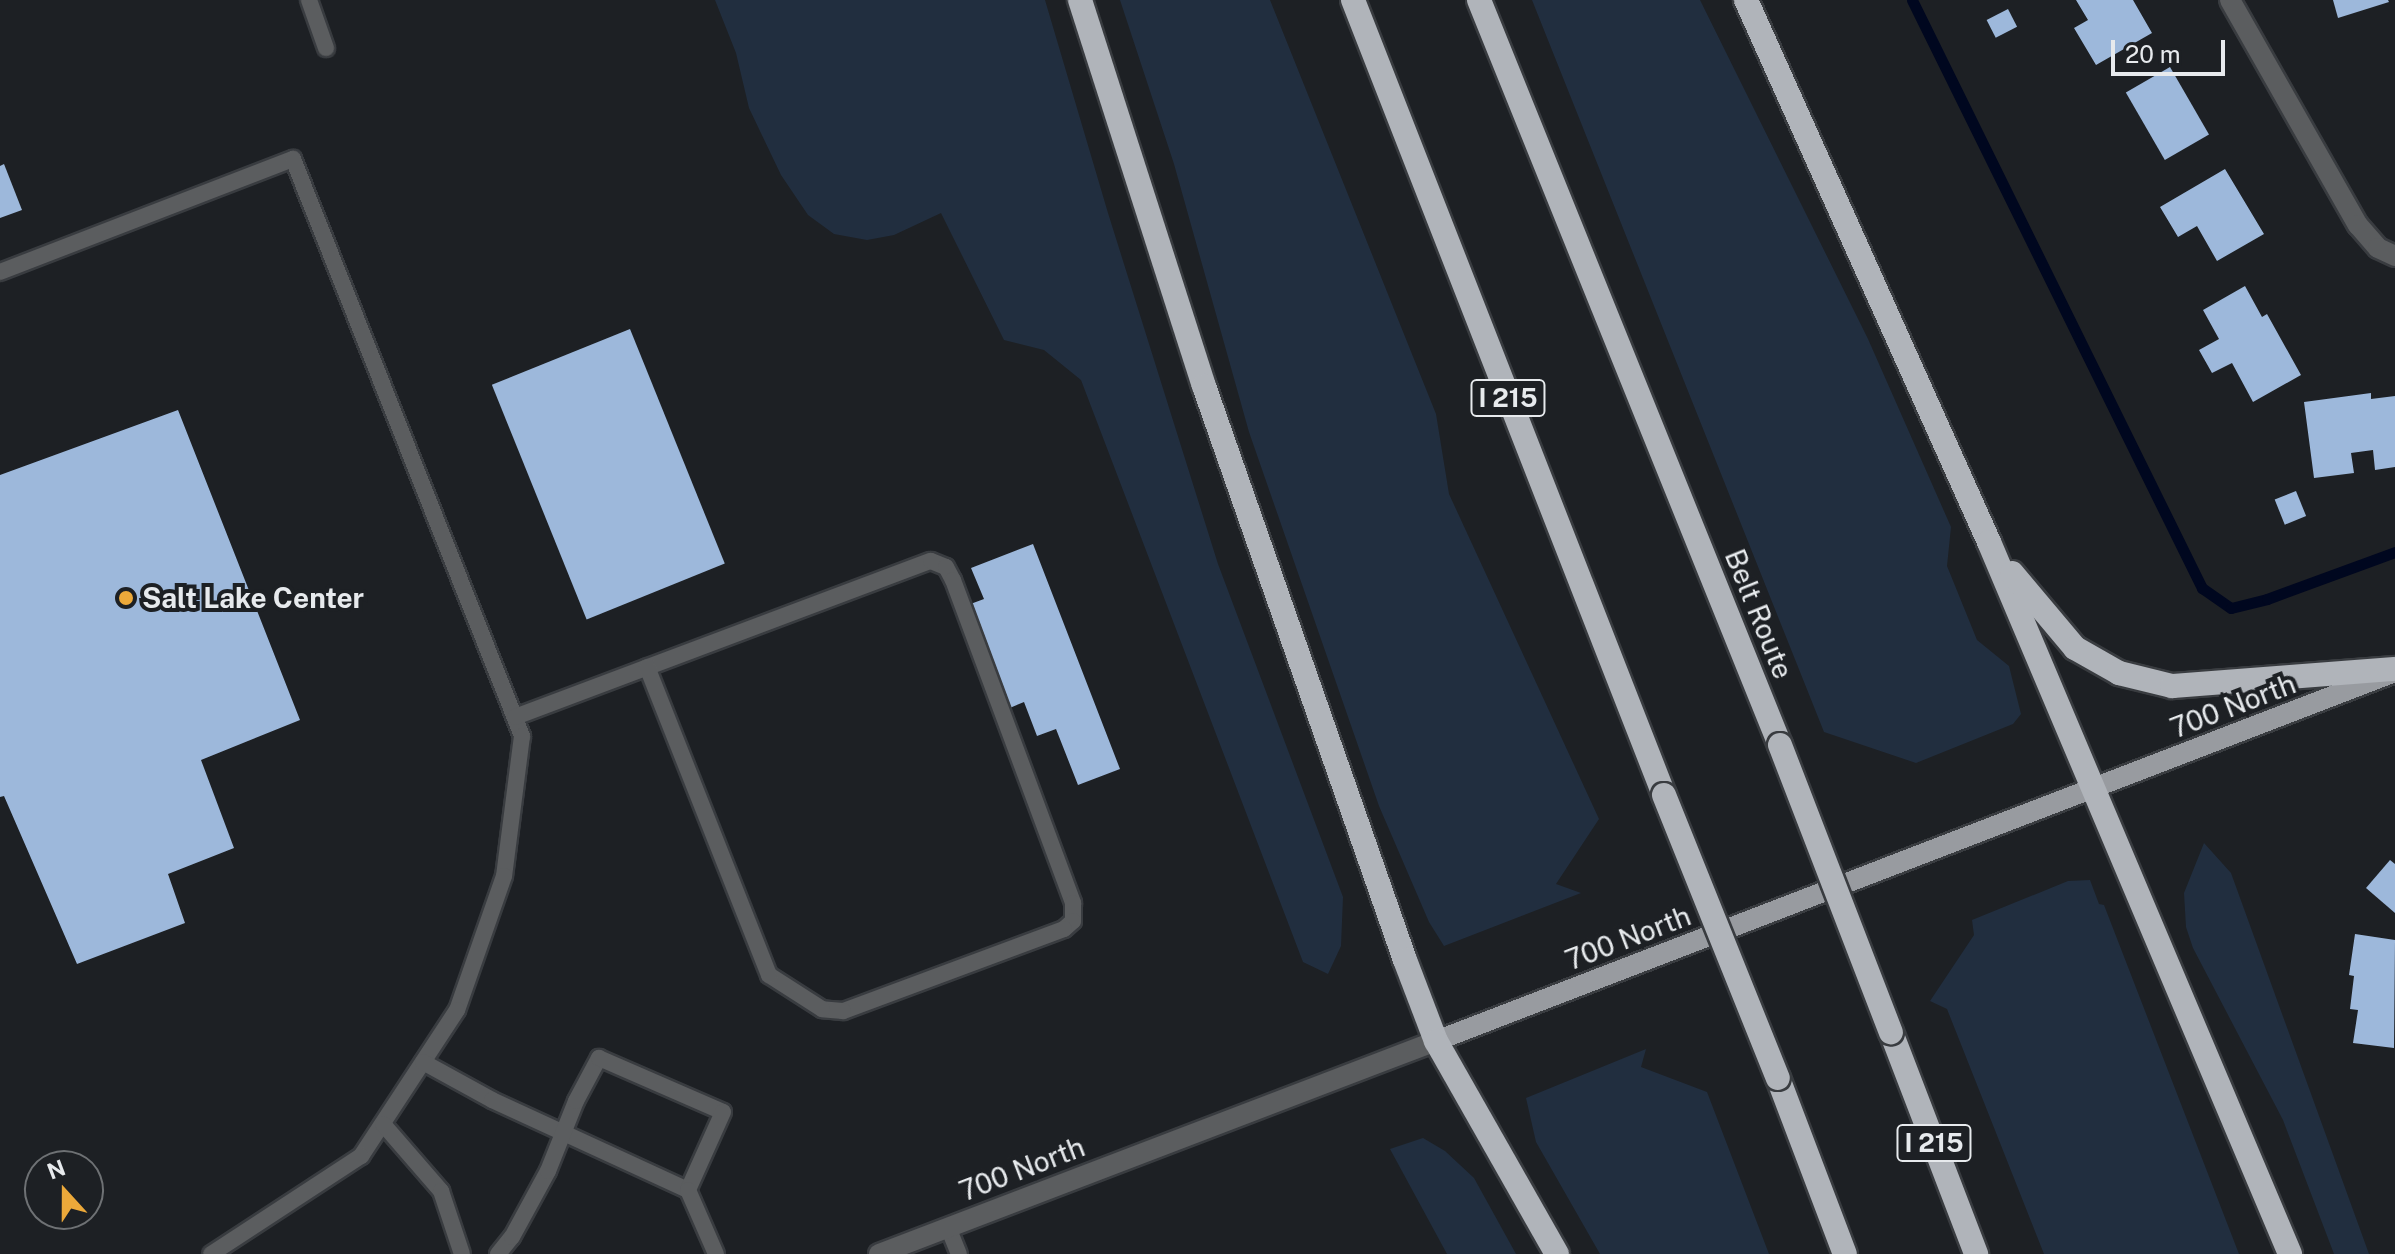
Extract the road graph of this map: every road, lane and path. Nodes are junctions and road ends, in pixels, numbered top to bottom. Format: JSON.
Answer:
{"nodes":[{"id":1,"x":309,"y":0,"type":"edge"},
{"id":2,"x":1080,"y":0,"type":"edge"},
{"id":3,"x":1353,"y":0,"type":"edge"},
{"id":4,"x":1479,"y":0,"type":"edge"},
{"id":5,"x":1746,"y":0,"type":"edge"},
{"id":6,"x":2230,"y":0,"type":"edge"},
{"id":7,"x":326,"y":48,"type":"dead end"},
{"id":8,"x":2393,"y":256,"type":"edge"},
{"id":9,"x":0,"y":272,"type":"edge"},
{"id":10,"x":1989,"y":542,"type":"junction"},
{"id":11,"x":647,"y":667,"type":"junction"},
{"id":12,"x":2395,"y":670,"type":"edge"},
{"id":13,"x":515,"y":717,"type":"junction"},
{"id":14,"x":2096,"y":789,"type":"junction"},
{"id":15,"x":1436,"y":1041,"type":"junction"},
{"id":16,"x":423,"y":1062,"type":"junction"},
{"id":17,"x":383,"y":1124,"type":"junction"},
{"id":18,"x":566,"y":1134,"type":"junction"},
{"id":19,"x":688,"y":1190,"type":"junction"},
{"id":20,"x":948,"y":1227,"type":"junction"},
{"id":21,"x":211,"y":1254,"type":"edge"},
{"id":22,"x":462,"y":1254,"type":"edge"},
{"id":23,"x":498,"y":1254,"type":"edge"},
{"id":24,"x":716,"y":1254,"type":"edge"},
{"id":25,"x":879,"y":1254,"type":"edge"},
{"id":26,"x":959,"y":1254,"type":"edge"},
{"id":27,"x":1557,"y":1254,"type":"edge"},
{"id":28,"x":1845,"y":1254,"type":"edge"},
{"id":29,"x":1976,"y":1254,"type":"edge"},
{"id":30,"x":2290,"y":1254,"type":"edge"}],
"edges":[{"from":1,"to":7,"type":"lane"},
{"from":2,"to":15,"type":"highway"},
{"from":3,"to":28,"type":"highway","number":"I 215","bridge":true},
{"from":4,"to":29,"type":"highway","name":"Belt Route","number":"I 215","bridge":true},
{"from":5,"to":10,"type":"highway"},
{"from":6,"to":8,"type":"street"},
{"from":9,"to":13,"type":"lane"},
{"from":10,"to":12,"type":"highway"},
{"from":10,"to":14,"type":"highway"},
{"from":11,"to":11,"type":"lane"},
{"from":11,"to":13,"type":"lane"},
{"from":12,"to":14,"type":"main road","name":"700 North"},
{"from":13,"to":16,"type":"lane"},
{"from":14,"to":15,"type":"main road","name":"700 North"},
{"from":14,"to":30,"type":"highway"},
{"from":15,"to":20,"type":"street","name":"700 North"},
{"from":15,"to":27,"type":"highway"},
{"from":16,"to":17,"type":"lane"},
{"from":16,"to":18,"type":"lane"},
{"from":17,"to":21,"type":"lane"},
{"from":17,"to":22,"type":"lane"},
{"from":18,"to":19,"type":"lane"},
{"from":18,"to":19,"type":"lane"},
{"from":18,"to":23,"type":"lane"},
{"from":19,"to":24,"type":"lane"},
{"from":20,"to":25,"type":"street","name":"700 North"},
{"from":20,"to":26,"type":"lane"}]}
